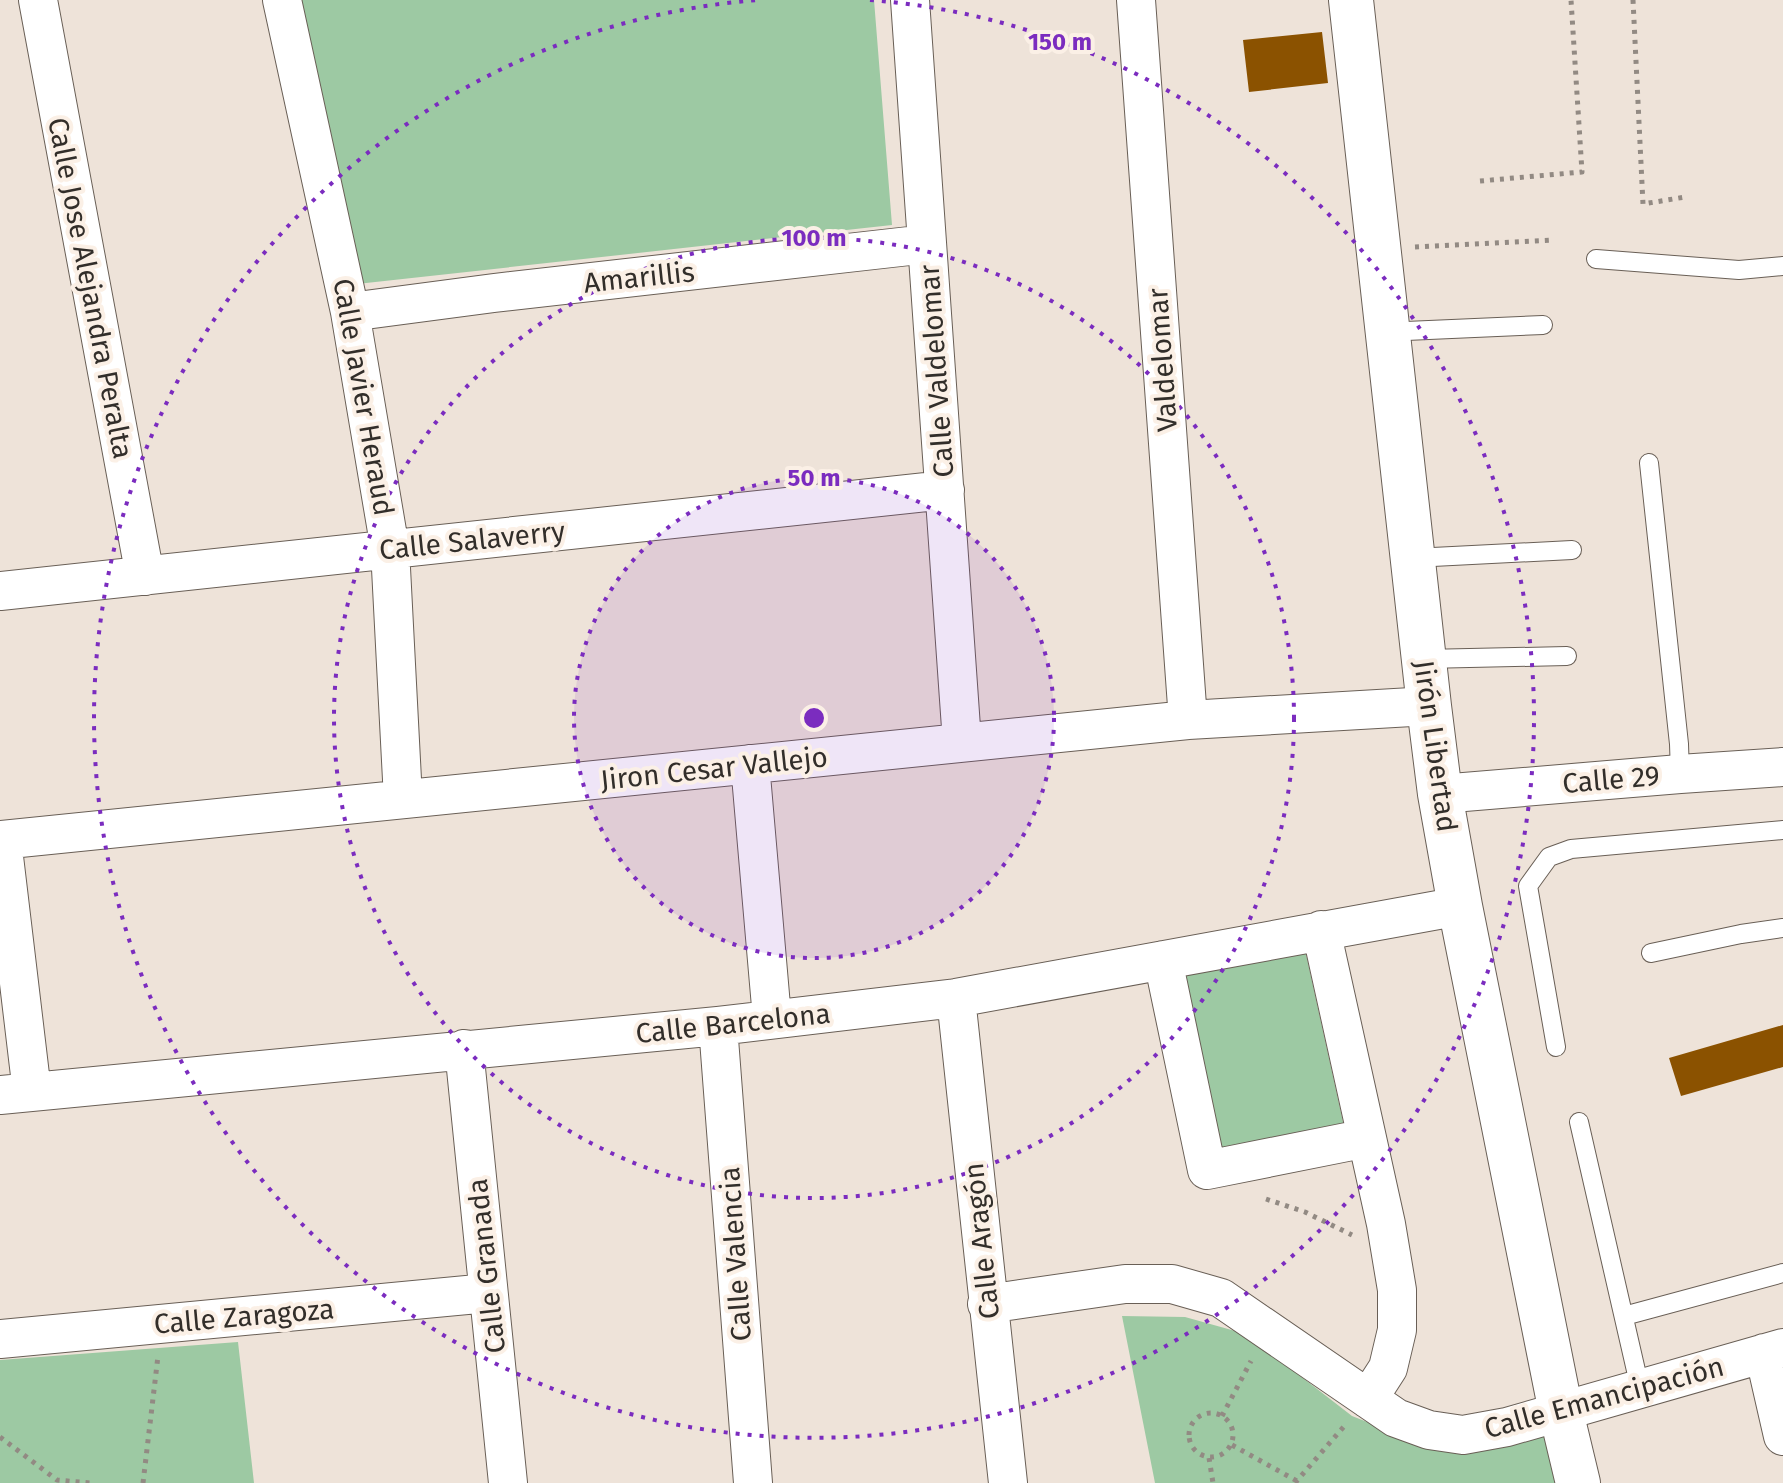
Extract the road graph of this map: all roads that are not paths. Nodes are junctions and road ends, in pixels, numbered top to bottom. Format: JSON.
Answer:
{"nodes":[{"id":1,"x":38,"y":0,"type":"edge"},
{"id":2,"x":282,"y":0,"type":"edge"},
{"id":3,"x":910,"y":0,"type":"edge"},
{"id":4,"x":1136,"y":0,"type":"edge"},
{"id":5,"x":1351,"y":0,"type":"edge"},
{"id":6,"x":927,"y":244,"type":"junction"},
{"id":7,"x":1596,"y":259,"type":"dead end"},
{"id":8,"x":1783,"y":266,"type":"edge"},
{"id":9,"x":350,"y":312,"type":"junction"},
{"id":10,"x":1543,"y":325,"type":"dead end"},
{"id":11,"x":1387,"y":330,"type":"junction"},
{"id":12,"x":1649,"y":463,"type":"dead end"},
{"id":13,"x":945,"y":490,"type":"junction"},
{"id":14,"x":390,"y":549,"type":"junction"},
{"id":15,"x":1572,"y":550,"type":"dead end"},
{"id":16,"x":1413,"y":558,"type":"junction"},
{"id":17,"x":145,"y":576,"type":"junction"},
{"id":18,"x":0,"y":591,"type":"edge"},
{"id":19,"x":1567,"y":656,"type":"dead end"},
{"id":20,"x":1424,"y":659,"type":"junction"},
{"id":21,"x":1429,"y":706,"type":"junction"},
{"id":22,"x":1188,"y":720,"type":"junction"},
{"id":23,"x":962,"y":742,"type":"junction"},
{"id":24,"x":750,"y":764,"type":"junction"},
{"id":25,"x":1783,"y":767,"type":"edge"},
{"id":26,"x":1680,"y":774,"type":"junction"},
{"id":27,"x":1440,"y":794,"type":"junction"},
{"id":28,"x":403,"y":799,"type":"junction"},
{"id":29,"x":1783,"y":830,"type":"edge"},
{"id":30,"x":1,"y":840,"type":"edge"},
{"id":31,"x":1460,"y":906,"type":"junction"},
{"id":32,"x":1783,"y":928,"type":"edge"},
{"id":33,"x":1321,"y":930,"type":"junction"},
{"id":34,"x":1651,"y":953,"type":"dead end"},
{"id":35,"x":1163,"y":960,"type":"junction"},
{"id":36,"x":956,"y":998,"type":"junction"},
{"id":37,"x":772,"y":1018,"type":"junction"},
{"id":38,"x":718,"y":1026,"type":"junction"},
{"id":39,"x":1556,"y":1047,"type":"dead end"},
{"id":40,"x":464,"y":1049,"type":"junction"},
{"id":41,"x":16,"y":1093,"type":"edge"},
{"id":42,"x":1579,"y":1122,"type":"dead end"},
{"id":43,"x":1367,"y":1138,"type":"junction"},
{"id":44,"x":1783,"y":1273,"type":"edge"},
{"id":45,"x":488,"y":1293,"type":"junction"},
{"id":46,"x":987,"y":1304,"type":"junction"},
{"id":47,"x":1624,"y":1316,"type":"junction"},
{"id":48,"x":0,"y":1339,"type":"edge"},
{"id":49,"x":1773,"y":1351,"type":"edge"},
{"id":50,"x":1640,"y":1388,"type":"junction"},
{"id":51,"x":1368,"y":1399,"type":"junction"},
{"id":52,"x":1561,"y":1412,"type":"junction"},
{"id":53,"x":1783,"y":1436,"type":"edge"},
{"id":54,"x":508,"y":1483,"type":"edge"},
{"id":55,"x":753,"y":1483,"type":"edge"},
{"id":56,"x":1008,"y":1483,"type":"edge"},
{"id":57,"x":1578,"y":1483,"type":"edge"}],
"edges":[{"from":1,"to":17,"type":"street","name":"Calle Jose Alejandra Peralta"},
{"from":2,"to":9,"type":"street","name":"Calle Javier Heraud"},
{"from":3,"to":6,"type":"street","name":"Calle Valdelomar"},
{"from":4,"to":22,"type":"street","name":"Valdelomar"},
{"from":5,"to":11,"type":"street","name":"Jirón Libertad"},
{"from":6,"to":9,"type":"street","name":"Amarillis"},
{"from":6,"to":13,"type":"street","name":"Calle Valdelomar"},
{"from":7,"to":8,"type":"lane"},
{"from":9,"to":14,"type":"street","name":"Calle Javier Heraud"},
{"from":10,"to":11,"type":"lane"},
{"from":11,"to":16,"type":"street","name":"Jirón Libertad"},
{"from":12,"to":26,"type":"lane"},
{"from":13,"to":14,"type":"street","name":"Calle Salaverry"},
{"from":13,"to":23,"type":"street","name":"Calle Valdelomar"},
{"from":14,"to":17,"type":"street","name":"Calle Salaverry"},
{"from":14,"to":28,"type":"street","name":"Calle Javier Heraud"},
{"from":15,"to":16,"type":"lane"},
{"from":16,"to":20,"type":"street","name":"Jirón Libertad"},
{"from":17,"to":18,"type":"street","name":"Calle Salaverry"},
{"from":19,"to":20,"type":"lane"},
{"from":20,"to":21,"type":"street","name":"Jirón Libertad"},
{"from":21,"to":22,"type":"street","name":"Jiron Cesar Vallejo"},
{"from":21,"to":27,"type":"street","name":"Jirón Libertad"},
{"from":22,"to":23,"type":"street","name":"Jiron Cesar Vallejo"},
{"from":23,"to":24,"type":"street","name":"Jiron Cesar Vallejo"},
{"from":24,"to":28,"type":"street","name":"Jiron Cesar Vallejo"},
{"from":24,"to":37,"type":"street"},
{"from":25,"to":26,"type":"street","name":"Calle 29"},
{"from":26,"to":27,"type":"street","name":"Calle 29"},
{"from":27,"to":31,"type":"street","name":"Jirón Libertad"},
{"from":28,"to":30,"type":"street","name":"Jiron Cesar Vallejo"},
{"from":29,"to":39,"type":"lane"},
{"from":30,"to":41,"type":"street"},
{"from":31,"to":33,"type":"street","name":"Calle Barcelona"},
{"from":31,"to":52,"type":"street","name":"Jirón Libertad"},
{"from":32,"to":34,"type":"lane"},
{"from":33,"to":35,"type":"street","name":"Calle Barcelona"},
{"from":33,"to":43,"type":"street"},
{"from":35,"to":36,"type":"street","name":"Calle Barcelona"},
{"from":35,"to":43,"type":"street"},
{"from":36,"to":37,"type":"street","name":"Calle Barcelona"},
{"from":36,"to":46,"type":"street","name":"Calle Aragón"},
{"from":37,"to":38,"type":"street","name":"Calle Barcelona"},
{"from":38,"to":40,"type":"street","name":"Calle Barcelona"},
{"from":38,"to":55,"type":"street","name":"Calle Valencia"},
{"from":40,"to":41,"type":"street","name":"Calle Barcelona"},
{"from":40,"to":45,"type":"street","name":"Calle Granada"},
{"from":42,"to":47,"type":"lane"},
{"from":43,"to":51,"type":"street"},
{"from":44,"to":47,"type":"lane"},
{"from":45,"to":48,"type":"street","name":"Calle Zaragoza"},
{"from":45,"to":54,"type":"street","name":"Calle Granada"},
{"from":46,"to":51,"type":"street","name":"Calle Emancipación"},
{"from":46,"to":56,"type":"street","name":"Calle Aragón"},
{"from":47,"to":50,"type":"lane"},
{"from":49,"to":50,"type":"street","name":"Calle Emancipación"},
{"from":49,"to":53,"type":"street"},
{"from":50,"to":52,"type":"street","name":"Calle Emancipación"},
{"from":51,"to":52,"type":"street","name":"Calle Emancipación"},
{"from":52,"to":57,"type":"street","name":"Jirón Libertad"}]}
